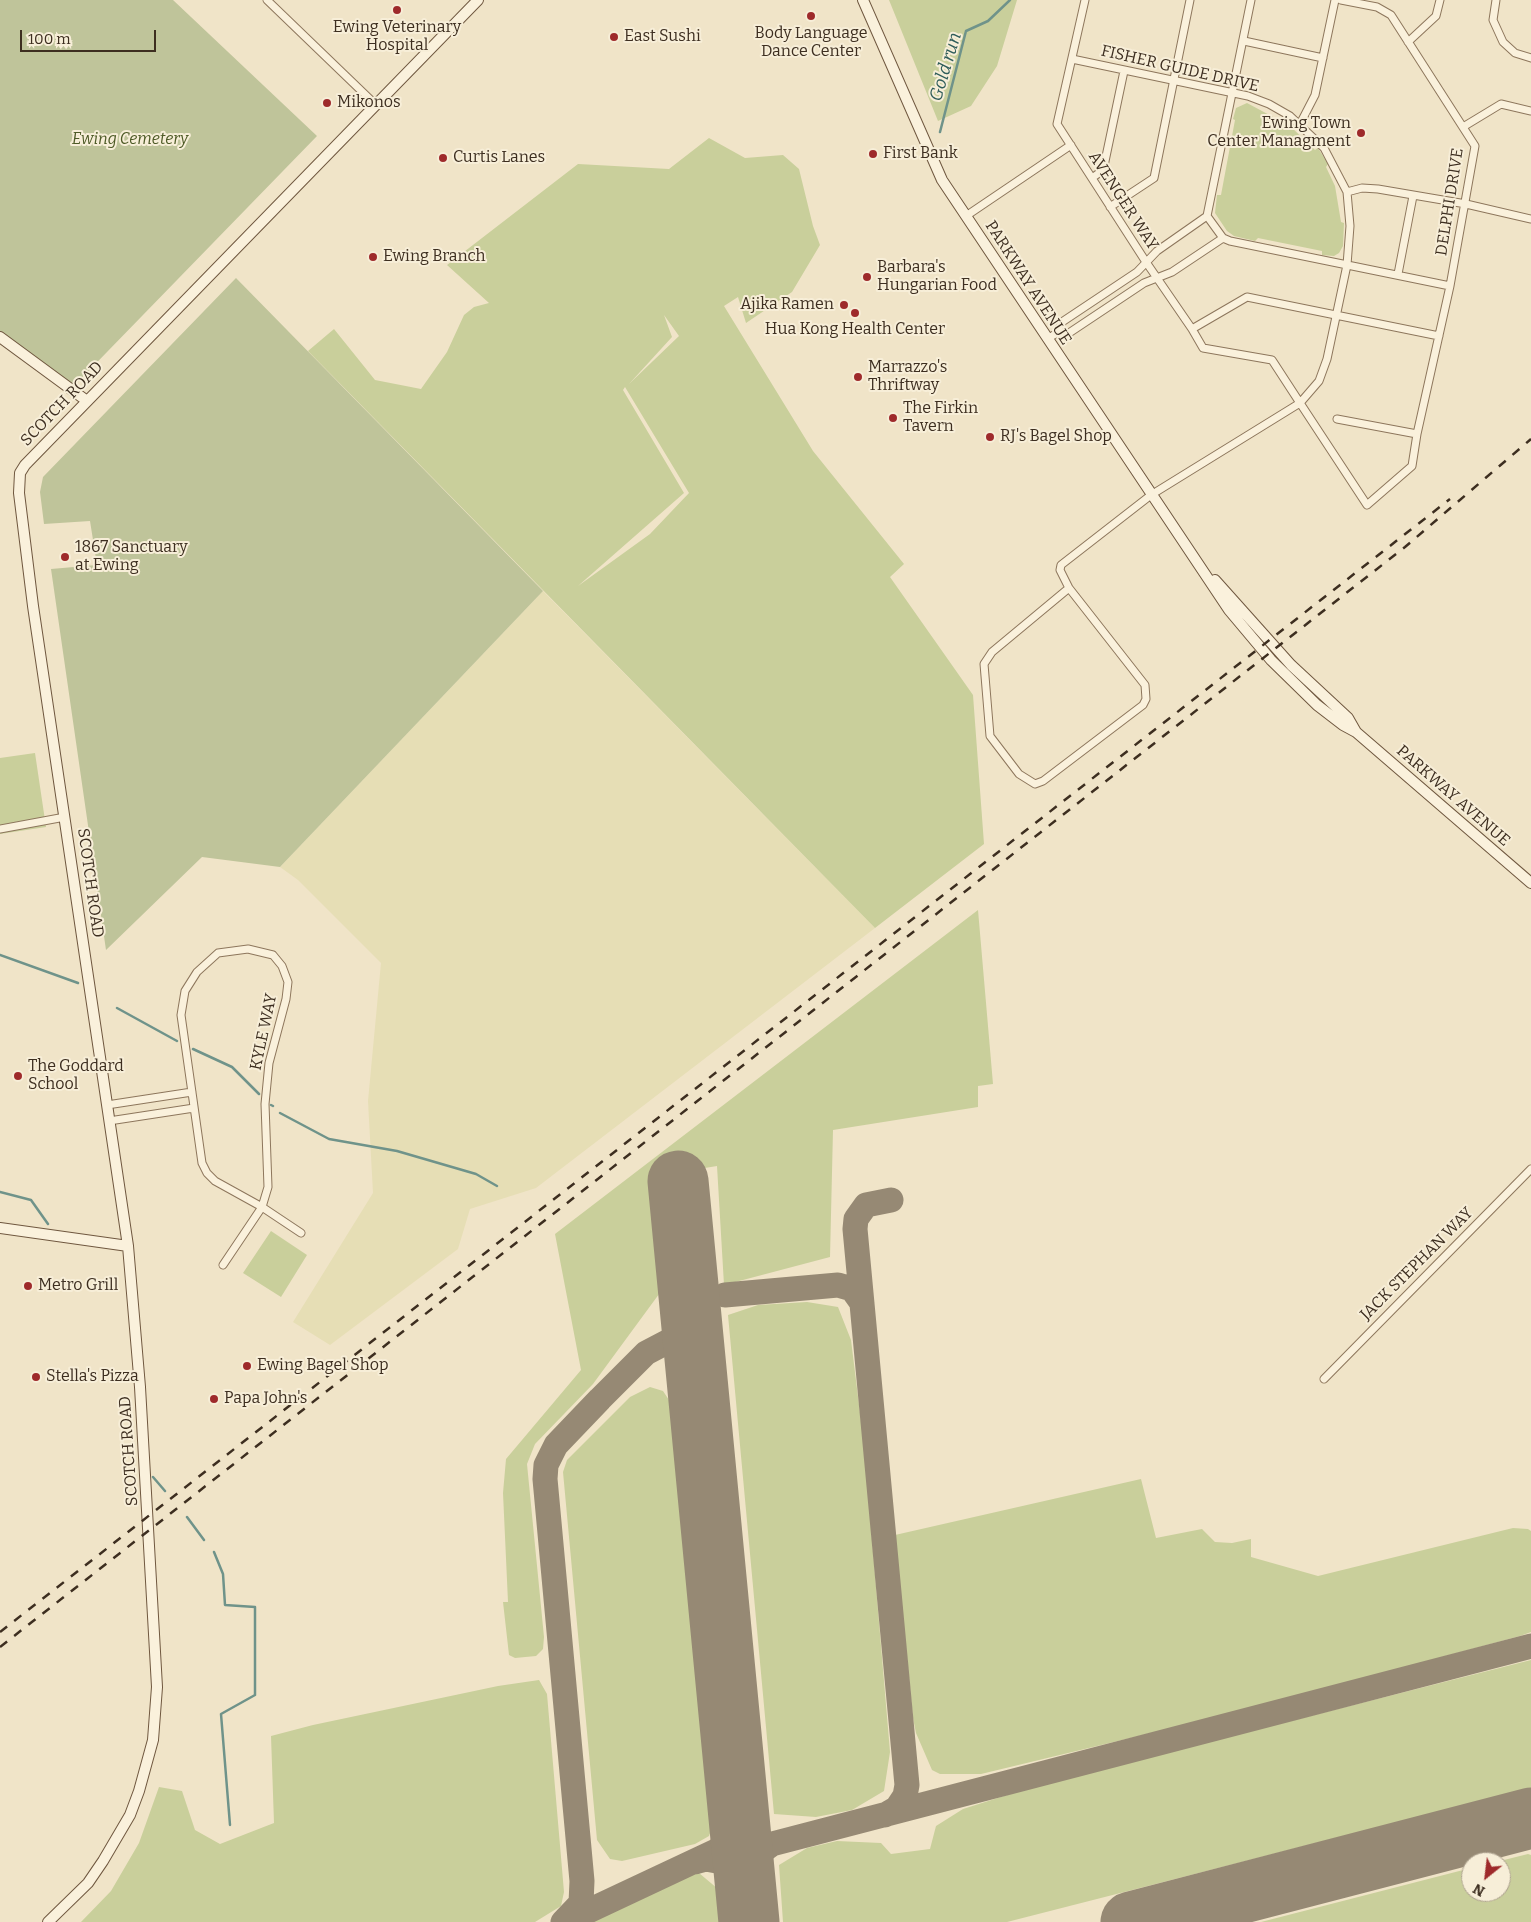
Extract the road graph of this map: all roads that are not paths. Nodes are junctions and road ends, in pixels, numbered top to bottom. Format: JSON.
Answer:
{"nodes":[{"id":1,"x":267,"y":0,"type":"edge"},
{"id":2,"x":478,"y":0,"type":"edge"},
{"id":3,"x":863,"y":0,"type":"edge"},
{"id":4,"x":1085,"y":0,"type":"edge"},
{"id":5,"x":1190,"y":0,"type":"edge"},
{"id":6,"x":1251,"y":0,"type":"edge"},
{"id":7,"x":1335,"y":0,"type":"edge"},
{"id":8,"x":1342,"y":0,"type":"edge"},
{"id":9,"x":1440,"y":0,"type":"edge"},
{"id":10,"x":1496,"y":0,"type":"edge"},
{"id":11,"x":1244,"y":41,"type":"junction"},
{"id":12,"x":1408,"y":42,"type":"junction"},
{"id":13,"x":1322,"y":58,"type":"junction"},
{"id":14,"x":1531,"y":58,"type":"edge"},
{"id":15,"x":1072,"y":59,"type":"junction"},
{"id":16,"x":1124,"y":71,"type":"junction"},
{"id":17,"x":1174,"y":81,"type":"junction"},
{"id":18,"x":1232,"y":93,"type":"junction"},
{"id":19,"x":376,"y":105,"type":"junction"},
{"id":20,"x":1531,"y":111,"type":"edge"},
{"id":21,"x":1300,"y":124,"type":"junction"},
{"id":22,"x":1463,"y":128,"type":"junction"},
{"id":23,"x":1071,"y":146,"type":"junction"},
{"id":24,"x":1092,"y":178,"type":"junction"},
{"id":25,"x":1347,"y":192,"type":"junction"},
{"id":26,"x":1413,"y":196,"type":"junction"},
{"id":27,"x":1466,"y":204,"type":"junction"},
{"id":28,"x":1110,"y":207,"type":"junction"},
{"id":29,"x":966,"y":216,"type":"junction"},
{"id":30,"x":1207,"y":216,"type":"junction"},
{"id":31,"x":1531,"y":219,"type":"edge"},
{"id":32,"x":1223,"y":238,"type":"junction"},
{"id":33,"x":1146,"y":262,"type":"junction"},
{"id":34,"x":1347,"y":265,"type":"junction"},
{"id":35,"x":1398,"y":274,"type":"junction"},
{"id":36,"x":1156,"y":278,"type":"junction"},
{"id":37,"x":1450,"y":286,"type":"junction"},
{"id":38,"x":1336,"y":315,"type":"junction"},
{"id":39,"x":1192,"y":329,"type":"junction"},
{"id":40,"x":1057,"y":333,"type":"junction"},
{"id":41,"x":1439,"y":336,"type":"junction"},
{"id":42,"x":0,"y":337,"type":"edge"},
{"id":43,"x":1046,"y":339,"type":"junction"},
{"id":44,"x":87,"y":401,"type":"junction"},
{"id":45,"x":1300,"y":403,"type":"junction"},
{"id":46,"x":1337,"y":418,"type":"dead end"},
{"id":47,"x":1417,"y":434,"type":"junction"},
{"id":48,"x":1151,"y":496,"type":"junction"},
{"id":49,"x":1069,"y":588,"type":"junction"},
{"id":50,"x":65,"y":817,"type":"junction"},
{"id":51,"x":0,"y":828,"type":"edge"},
{"id":52,"x":1531,"y":883,"type":"edge"},
{"id":53,"x":192,"y":1092,"type":"junction"},
{"id":54,"x":106,"y":1105,"type":"junction"},
{"id":55,"x":194,"y":1108,"type":"junction"},
{"id":56,"x":109,"y":1121,"type":"junction"},
{"id":57,"x":1531,"y":1169,"type":"edge"},
{"id":58,"x":262,"y":1207,"type":"junction"},
{"id":59,"x":0,"y":1228,"type":"edge"},
{"id":60,"x":301,"y":1233,"type":"dead end"},
{"id":61,"x":128,"y":1246,"type":"junction"},
{"id":62,"x":223,"y":1265,"type":"dead end"},
{"id":63,"x":1324,"y":1380,"type":"dead end"},
{"id":64,"x":48,"y":1922,"type":"edge"}],
"edges":[{"from":1,"to":19,"type":"street"},
{"from":2,"to":19,"type":"main road","name":"SCOTCH ROAD"},
{"from":3,"to":29,"type":"main road","name":"PARKWAY AVENUE"},
{"from":4,"to":15,"type":"street"},
{"from":5,"to":17,"type":"street"},
{"from":6,"to":11,"type":"street"},
{"from":7,"to":13,"type":"street"},
{"from":8,"to":12,"type":"street","name":"DELPHI DRIVE"},
{"from":9,"to":12,"type":"street"},
{"from":10,"to":14,"type":"street"},
{"from":11,"to":13,"type":"street"},
{"from":11,"to":18,"type":"street"},
{"from":12,"to":22,"type":"street","name":"DELPHI DRIVE"},
{"from":13,"to":21,"type":"street"},
{"from":15,"to":16,"type":"street","name":"FISHER GUIDE DRIVE"},
{"from":15,"to":23,"type":"street"},
{"from":16,"to":17,"type":"street","name":"FISHER GUIDE DRIVE"},
{"from":16,"to":24,"type":"street"},
{"from":17,"to":18,"type":"street","name":"FISHER GUIDE DRIVE"},
{"from":17,"to":28,"type":"street"},
{"from":18,"to":21,"type":"street","name":"FISHER GUIDE DRIVE"},
{"from":18,"to":30,"type":"street"},
{"from":19,"to":44,"type":"main road","name":"SCOTCH ROAD"},
{"from":20,"to":22,"type":"street"},
{"from":21,"to":25,"type":"street","name":"FISHER GUIDE DRIVE"},
{"from":22,"to":27,"type":"street","name":"DELPHI DRIVE"},
{"from":23,"to":24,"type":"street","name":"AVENGER WAY"},
{"from":23,"to":29,"type":"street","name":"AVENGER WAY"},
{"from":24,"to":28,"type":"street","name":"AVENGER WAY"},
{"from":25,"to":26,"type":"street"},
{"from":25,"to":34,"type":"street","name":"FISHER GUIDE DRIVE"},
{"from":26,"to":27,"type":"street"},
{"from":26,"to":35,"type":"street"},
{"from":27,"to":31,"type":"street"},
{"from":27,"to":37,"type":"street","name":"DELPHI DRIVE"},
{"from":28,"to":33,"type":"street","name":"AVENGER WAY"},
{"from":29,"to":43,"type":"main road","name":"PARKWAY AVENUE"},
{"from":30,"to":32,"type":"street"},
{"from":30,"to":33,"type":"street"},
{"from":32,"to":34,"type":"street"},
{"from":32,"to":36,"type":"street"},
{"from":33,"to":36,"type":"street","name":"AVENGER WAY"},
{"from":33,"to":40,"type":"street"},
{"from":34,"to":35,"type":"street"},
{"from":34,"to":38,"type":"street","name":"FISHER GUIDE DRIVE"},
{"from":35,"to":37,"type":"street"},
{"from":36,"to":39,"type":"street","name":"AVENGER WAY"},
{"from":36,"to":40,"type":"street"},
{"from":37,"to":41,"type":"street","name":"DELPHI DRIVE"},
{"from":38,"to":39,"type":"street"},
{"from":38,"to":41,"type":"street"},
{"from":38,"to":45,"type":"street","name":"FISHER GUIDE DRIVE"},
{"from":39,"to":45,"type":"street","name":"AVENGER WAY"},
{"from":40,"to":43,"type":"street"},
{"from":41,"to":47,"type":"street","name":"DELPHI DRIVE"},
{"from":42,"to":44,"type":"main road"},
{"from":43,"to":48,"type":"main road","name":"PARKWAY AVENUE"},
{"from":44,"to":50,"type":"main road","name":"SCOTCH ROAD"},
{"from":45,"to":47,"type":"street","name":"DELPHI DRIVE"},
{"from":45,"to":48,"type":"street","name":"FISHER GUIDE DRIVE"},
{"from":46,"to":47,"type":"street"},
{"from":48,"to":49,"type":"street","name":"FISHER GUIDE DRIVE"},
{"from":48,"to":52,"type":"main road","name":"PARKWAY AVENUE"},
{"from":49,"to":49,"type":"street"},
{"from":50,"to":51,"type":"street"},
{"from":50,"to":54,"type":"main road","name":"SCOTCH ROAD"},
{"from":53,"to":54,"type":"street"},
{"from":53,"to":55,"type":"street","name":"KYLE WAY"},
{"from":53,"to":58,"type":"street","name":"KYLE WAY"},
{"from":54,"to":56,"type":"main road","name":"SCOTCH ROAD"},
{"from":55,"to":56,"type":"street"},
{"from":55,"to":58,"type":"street","name":"KYLE WAY"},
{"from":56,"to":61,"type":"main road","name":"SCOTCH ROAD"},
{"from":57,"to":63,"type":"street","name":"JACK STEPHAN WAY"},
{"from":58,"to":60,"type":"street","name":"KYLE WAY"},
{"from":58,"to":62,"type":"street","name":"KYLE WAY"},
{"from":59,"to":61,"type":"main road"},
{"from":61,"to":64,"type":"main road","name":"SCOTCH ROAD"}]}
